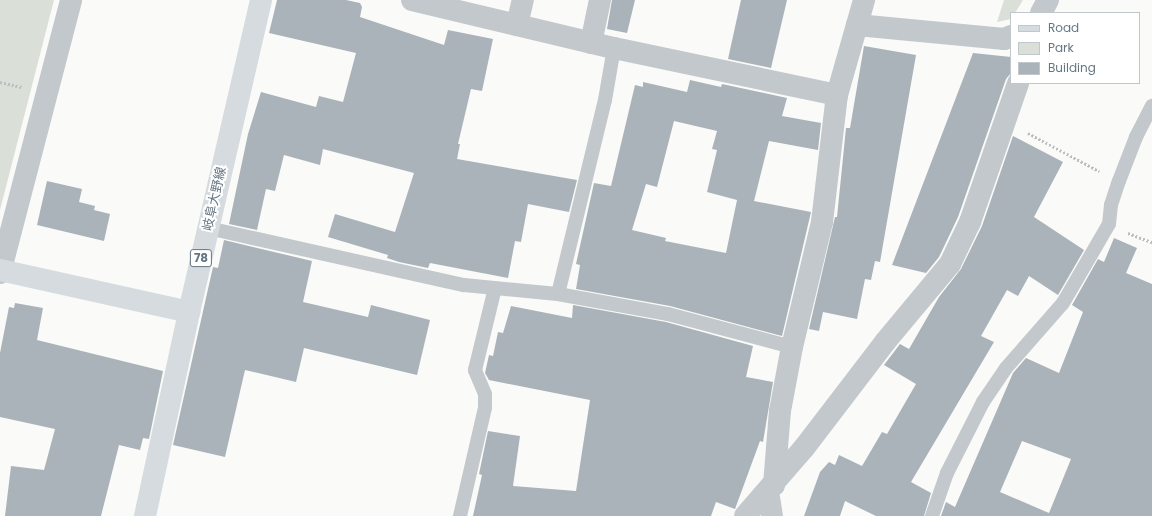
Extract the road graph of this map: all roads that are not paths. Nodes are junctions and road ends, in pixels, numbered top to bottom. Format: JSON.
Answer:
{"nodes":[{"id":1,"x":71,"y":0,"type":"edge"},
{"id":2,"x":261,"y":0,"type":"edge"},
{"id":3,"x":412,"y":0,"type":"edge"},
{"id":4,"x":524,"y":0,"type":"edge"},
{"id":5,"x":600,"y":0,"type":"edge"},
{"id":6,"x":864,"y":0,"type":"edge"},
{"id":7,"x":1048,"y":0,"type":"edge"},
{"id":8,"x":1042,"y":12,"type":"edge"},
{"id":9,"x":517,"y":25,"type":"junction"},
{"id":10,"x":857,"y":25,"type":"junction"},
{"id":11,"x":1010,"y":36,"type":"edge"},
{"id":12,"x":591,"y":42,"type":"junction"},
{"id":13,"x":614,"y":48,"type":"junction"},
{"id":14,"x":1018,"y":84,"type":"edge"},
{"id":15,"x":836,"y":95,"type":"junction"},
{"id":16,"x":1152,"y":106,"type":"edge"},
{"id":17,"x":208,"y":228,"type":"junction"},
{"id":18,"x":0,"y":271,"type":"edge"},
{"id":19,"x":495,"y":288,"type":"junction"},
{"id":20,"x":558,"y":294,"type":"junction"},
{"id":21,"x":189,"y":312,"type":"junction"},
{"id":22,"x":792,"y":347,"type":"junction"},
{"id":23,"x":771,"y":488,"type":"junction"},
{"id":24,"x":145,"y":516,"type":"edge"},
{"id":25,"x":460,"y":516,"type":"edge"},
{"id":26,"x":746,"y":516,"type":"edge"},
{"id":27,"x":772,"y":516,"type":"edge"},
{"id":28,"x":932,"y":516,"type":"edge"}],
"edges":[{"from":1,"to":18,"type":"street"},
{"from":2,"to":17,"type":"main road","name":"岐阜大野線","number":"78"},
{"from":3,"to":9,"type":"street"},
{"from":4,"to":9,"type":"street"},
{"from":5,"to":12,"type":"street"},
{"from":6,"to":10,"type":"street"},
{"from":7,"to":8,"type":"street"},
{"from":9,"to":12,"type":"street"},
{"from":10,"to":11,"type":"street"},
{"from":10,"to":15,"type":"street"},
{"from":12,"to":13,"type":"street"},
{"from":13,"to":15,"type":"street"},
{"from":13,"to":20,"type":"lane"},
{"from":14,"to":23,"type":"street"},
{"from":15,"to":22,"type":"street"},
{"from":16,"to":28,"type":"lane"},
{"from":17,"to":19,"type":"lane"},
{"from":17,"to":21,"type":"main road","name":"岐阜大野線","number":"78"},
{"from":18,"to":21,"type":"main road"},
{"from":19,"to":20,"type":"lane"},
{"from":19,"to":25,"type":"lane"},
{"from":20,"to":22,"type":"lane"},
{"from":21,"to":24,"type":"main road","name":"岐阜大野線","number":"78"},
{"from":22,"to":23,"type":"street"},
{"from":23,"to":26,"type":"street"},
{"from":23,"to":27,"type":"street"}]}
